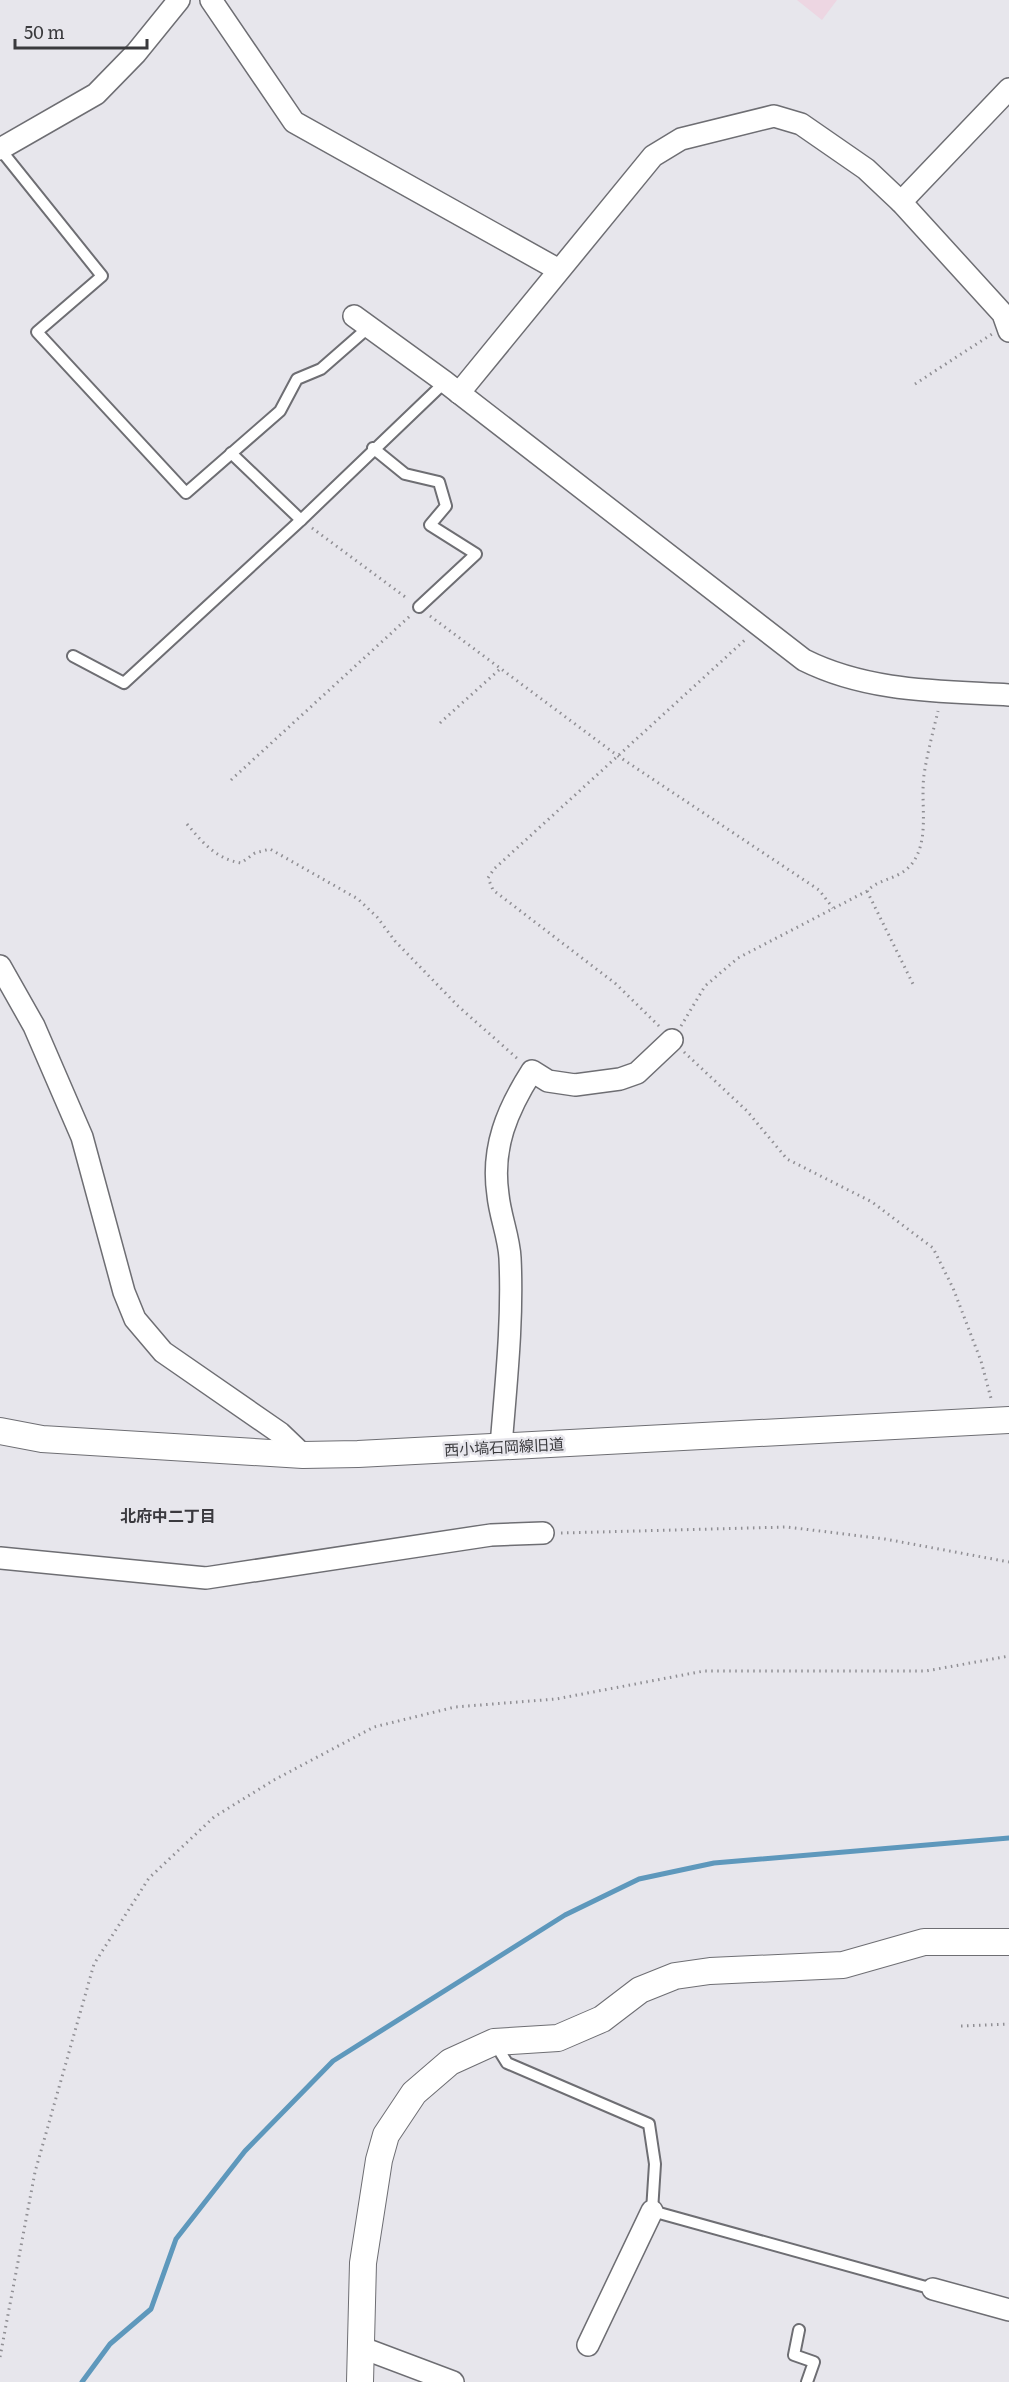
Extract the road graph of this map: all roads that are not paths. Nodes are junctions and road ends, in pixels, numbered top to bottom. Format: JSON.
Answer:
{"nodes":[{"id":1,"x":178,"y":0,"type":"edge"},
{"id":2,"x":211,"y":0,"type":"edge"},
{"id":3,"x":1009,"y":89,"type":"edge"},
{"id":4,"x":0,"y":149,"type":"edge"},
{"id":5,"x":901,"y":202,"type":"junction"},
{"id":6,"x":559,"y":270,"type":"junction"},
{"id":7,"x":361,"y":322,"type":"joint"},
{"id":8,"x":1008,"y":325,"type":"edge"},
{"id":9,"x":452,"y":388,"type":"junction"},
{"id":10,"x":373,"y":448,"type":"junction"},
{"id":11,"x":231,"y":453,"type":"junction"},
{"id":12,"x":301,"y":520,"type":"junction"},
{"id":13,"x":418,"y":607,"type":"road end"},
{"id":14,"x":73,"y":656,"type":"dead end"},
{"id":15,"x":1009,"y":696,"type":"edge"},
{"id":16,"x":0,"y":966,"type":"edge"},
{"id":17,"x":672,"y":1040,"type":"road end"},
{"id":18,"x":1003,"y":1420,"type":"edge"},
{"id":19,"x":0,"y":1431,"type":"edge"},
{"id":20,"x":501,"y":1446,"type":"junction"},
{"id":21,"x":303,"y":1455,"type":"junction"},
{"id":22,"x":543,"y":1533,"type":"road end"},
{"id":23,"x":0,"y":1558,"type":"edge"},
{"id":24,"x":1009,"y":1942,"type":"edge"},
{"id":25,"x":494,"y":2042,"type":"junction"},
{"id":26,"x":652,"y":2211,"type":"junction"},
{"id":27,"x":933,"y":2289,"type":"joint"},
{"id":28,"x":1009,"y":2310,"type":"edge"},
{"id":29,"x":799,"y":2330,"type":"dead end"},
{"id":30,"x":588,"y":2344,"type":"dead end"},
{"id":31,"x":360,"y":2347,"type":"junction"},
{"id":32,"x":360,"y":2382,"type":"edge"},
{"id":33,"x":453,"y":2382,"type":"edge"},
{"id":34,"x":807,"y":2382,"type":"edge"}],
"edges":[{"from":1,"to":4,"type":"street"},
{"from":2,"to":6,"type":"street"},
{"from":3,"to":5,"type":"street"},
{"from":4,"to":11,"type":"lane"},
{"from":5,"to":6,"type":"street"},
{"from":5,"to":8,"type":"street"},
{"from":6,"to":9,"type":"street"},
{"from":7,"to":9,"type":"street"},
{"from":7,"to":11,"type":"lane"},
{"from":9,"to":10,"type":"lane"},
{"from":9,"to":15,"type":"street"},
{"from":10,"to":12,"type":"lane"},
{"from":10,"to":13,"type":"lane"},
{"from":11,"to":12,"type":"lane"},
{"from":12,"to":14,"type":"lane"},
{"from":16,"to":21,"type":"street"},
{"from":17,"to":20,"type":"street"},
{"from":18,"to":20,"type":"street","name":"西小塙石岡線旧道"},
{"from":19,"to":21,"type":"street","name":"西小塙石岡線旧道"},
{"from":20,"to":21,"type":"street","name":"西小塙石岡線旧道"},
{"from":22,"to":23,"type":"street"},
{"from":24,"to":25,"type":"street"},
{"from":25,"to":26,"type":"lane"},
{"from":25,"to":31,"type":"street"},
{"from":26,"to":27,"type":"lane"},
{"from":26,"to":30,"type":"street"},
{"from":27,"to":28,"type":"street"},
{"from":29,"to":34,"type":"lane"},
{"from":31,"to":32,"type":"street"},
{"from":31,"to":33,"type":"street"}]}
